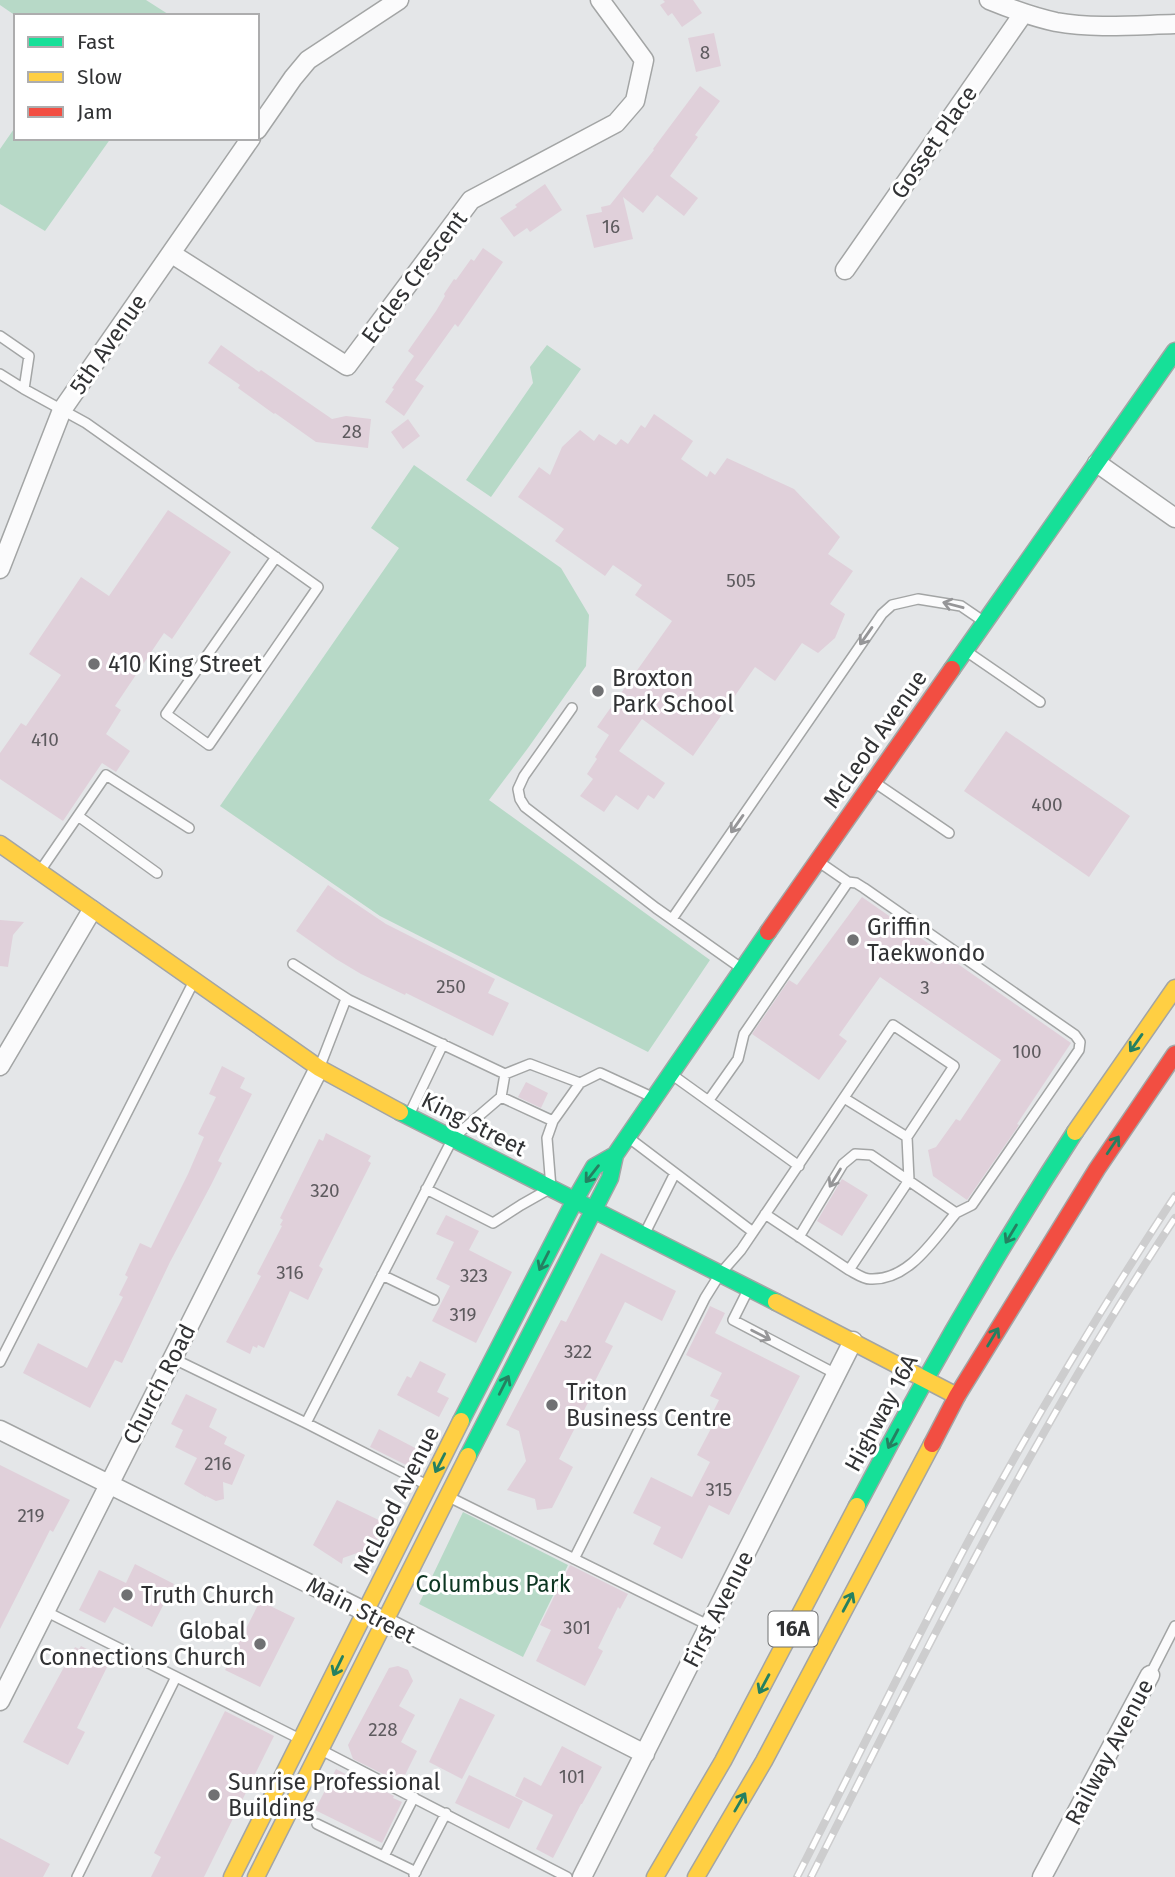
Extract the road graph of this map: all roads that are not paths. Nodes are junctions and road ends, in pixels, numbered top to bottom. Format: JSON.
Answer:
{"nodes":[{"id":1,"x":399,"y":0,"type":"edge"},
{"id":2,"x":600,"y":0,"type":"edge"},
{"id":3,"x":989,"y":0,"type":"edge"},
{"id":4,"x":1023,"y":14,"type":"junction"},
{"id":5,"x":1175,"y":24,"type":"edge"},
{"id":6,"x":259,"y":127,"type":"edge"},
{"id":7,"x":250,"y":140,"type":"edge"},
{"id":8,"x":172,"y":254,"type":"junction"},
{"id":9,"x":845,"y":270,"type":"dead end"},
{"id":10,"x":0,"y":336,"type":"edge"},
{"id":11,"x":1175,"y":351,"type":"edge"},
{"id":12,"x":0,"y":374,"type":"edge"},
{"id":13,"x":24,"y":389,"type":"junction"},
{"id":14,"x":62,"y":410,"type":"junction"},
{"id":15,"x":1097,"y":463,"type":"junction"},
{"id":16,"x":1175,"y":518,"type":"edge"},
{"id":17,"x":276,"y":557,"type":"junction"},
{"id":18,"x":0,"y":569,"type":"edge"},
{"id":19,"x":984,"y":622,"type":"junction"},
{"id":20,"x":965,"y":650,"type":"junction"},
{"id":21,"x":1040,"y":702,"type":"dead end"},
{"id":22,"x":572,"y":708,"type":"dead end"},
{"id":23,"x":873,"y":781,"type":"junction"},
{"id":24,"x":78,"y":816,"type":"junction"},
{"id":25,"x":189,"y":828,"type":"dead end"},
{"id":26,"x":949,"y":833,"type":"dead end"},
{"id":27,"x":0,"y":844,"type":"edge"},
{"id":28,"x":817,"y":861,"type":"junction"},
{"id":29,"x":39,"y":872,"type":"junction"},
{"id":30,"x":157,"y":873,"type":"dead end"},
{"id":31,"x":848,"y":882,"type":"junction"},
{"id":32,"x":92,"y":910,"type":"junction"},
{"id":33,"x":672,"y":919,"type":"junction"},
{"id":34,"x":293,"y":964,"type":"dead end"},
{"id":35,"x":743,"y":969,"type":"junction"},
{"id":36,"x":194,"y":981,"type":"junction"},
{"id":37,"x":1175,"y":988,"type":"edge"},
{"id":38,"x":346,"y":999,"type":"junction"},
{"id":39,"x":443,"y":1044,"type":"junction"},
{"id":40,"x":1175,"y":1054,"type":"edge"},
{"id":41,"x":0,"y":1066,"type":"edge"},
{"id":42,"x":319,"y":1068,"type":"junction"},
{"id":43,"x":670,"y":1073,"type":"junction"},
{"id":44,"x":505,"y":1074,"type":"junction"},
{"id":45,"x":580,"y":1083,"type":"junction"},
{"id":46,"x":501,"y":1097,"type":"junction"},
{"id":47,"x":653,"y":1097,"type":"junction"},
{"id":48,"x":844,"y":1098,"type":"junction"},
{"id":49,"x":709,"y":1100,"type":"junction"},
{"id":50,"x":408,"y":1116,"type":"junction"},
{"id":51,"x":553,"y":1121,"type":"junction"},
{"id":52,"x":628,"y":1137,"type":"junction"},
{"id":53,"x":907,"y":1137,"type":"junction"},
{"id":54,"x":453,"y":1138,"type":"junction"},
{"id":55,"x":615,"y":1155,"type":"junction"},
{"id":56,"x":799,"y":1166,"type":"junction"},
{"id":57,"x":676,"y":1173,"type":"junction"},
{"id":58,"x":909,"y":1180,"type":"junction"},
{"id":59,"x":551,"y":1188,"type":"junction"},
{"id":60,"x":426,"y":1189,"type":"junction"},
{"id":61,"x":575,"y":1200,"type":"junction"},
{"id":62,"x":593,"y":1209,"type":"junction"},
{"id":63,"x":956,"y":1213,"type":"junction"},
{"id":64,"x":765,"y":1214,"type":"junction"},
{"id":65,"x":753,"y":1232,"type":"junction"},
{"id":66,"x":644,"y":1235,"type":"junction"},
{"id":67,"x":799,"y":1237,"type":"junction"},
{"id":68,"x":849,"y":1270,"type":"junction"},
{"id":69,"x":720,"y":1274,"type":"junction"},
{"id":70,"x":382,"y":1275,"type":"junction"},
{"id":71,"x":749,"y":1289,"type":"junction"},
{"id":72,"x":434,"y":1300,"type":"dead end"},
{"id":73,"x":853,"y":1341,"type":"junction"},
{"id":74,"x":172,"y":1358,"type":"junction"},
{"id":75,"x":0,"y":1362,"type":"edge"},
{"id":76,"x":836,"y":1374,"type":"junction"},
{"id":77,"x":925,"y":1379,"type":"junction"},
{"id":78,"x":957,"y":1396,"type":"junction"},
{"id":79,"x":306,"y":1423,"type":"junction"},
{"id":80,"x":0,"y":1430,"type":"edge"},
{"id":81,"x":109,"y":1484,"type":"junction"},
{"id":82,"x":428,"y":1486,"type":"junction"},
{"id":83,"x":448,"y":1496,"type":"junction"},
{"id":84,"x":574,"y":1559,"type":"junction"},
{"id":85,"x":45,"y":1611,"type":"junction"},
{"id":86,"x":365,"y":1612,"type":"junction"},
{"id":87,"x":384,"y":1621,"type":"junction"},
{"id":88,"x":710,"y":1626,"type":"junction"},
{"id":89,"x":1175,"y":1626,"type":"edge"},
{"id":90,"x":1150,"y":1675,"type":"joint"},
{"id":91,"x":176,"y":1677,"type":"junction"},
{"id":92,"x":0,"y":1701,"type":"edge"},
{"id":93,"x":301,"y":1740,"type":"junction"},
{"id":94,"x":320,"y":1749,"type":"junction"},
{"id":95,"x":645,"y":1754,"type":"junction"},
{"id":96,"x":414,"y":1797,"type":"junction"},
{"id":97,"x":446,"y":1813,"type":"junction"},
{"id":98,"x":317,"y":1824,"type":"dead end"},
{"id":99,"x":384,"y":1856,"type":"junction"},
{"id":100,"x":415,"y":1874,"type":"edge"},
{"id":101,"x":77,"y":1877,"type":"edge"},
{"id":102,"x":232,"y":1877,"type":"edge"},
{"id":103,"x":256,"y":1877,"type":"edge"},
{"id":104,"x":567,"y":1877,"type":"edge"},
{"id":105,"x":582,"y":1877,"type":"edge"},
{"id":106,"x":655,"y":1877,"type":"edge"},
{"id":107,"x":696,"y":1877,"type":"edge"},
{"id":108,"x":1042,"y":1877,"type":"edge"}],
"edges":[{"from":1,"to":6,"type":"street"},
{"from":2,"to":8,"type":"street","name":"Eccles Crescent"},
{"from":3,"to":4,"type":"street"},
{"from":4,"to":5,"type":"street"},
{"from":4,"to":9,"type":"street","name":"Gosset Place"},
{"from":7,"to":8,"type":"street","name":"5th Avenue"},
{"from":8,"to":14,"type":"street","name":"5th Avenue"},
{"from":10,"to":13,"type":"lane"},
{"from":11,"to":15,"type":"street","name":"McLeod Avenue"},
{"from":12,"to":13,"type":"lane"},
{"from":13,"to":14,"type":"lane"},
{"from":14,"to":17,"type":"lane"},
{"from":14,"to":18,"type":"street","name":"5th Avenue"},
{"from":15,"to":16,"type":"street"},
{"from":15,"to":19,"type":"street","name":"McLeod Avenue"},
{"from":17,"to":17,"type":"lane"},
{"from":19,"to":20,"type":"street","name":"McLeod Avenue"},
{"from":19,"to":33,"type":"lane","one_way":true},
{"from":20,"to":21,"type":"lane"},
{"from":20,"to":23,"type":"street","name":"McLeod Avenue"},
{"from":22,"to":33,"type":"lane"},
{"from":23,"to":26,"type":"lane"},
{"from":23,"to":28,"type":"street","name":"McLeod Avenue"},
{"from":24,"to":25,"type":"lane"},
{"from":24,"to":29,"type":"lane"},
{"from":24,"to":30,"type":"lane"},
{"from":27,"to":29,"type":"street","name":"King Street"},
{"from":28,"to":31,"type":"lane"},
{"from":28,"to":35,"type":"street","name":"McLeod Avenue"},
{"from":29,"to":32,"type":"street","name":"King Street"},
{"from":31,"to":49,"type":"lane"},
{"from":31,"to":63,"type":"lane"},
{"from":32,"to":36,"type":"street","name":"King Street"},
{"from":32,"to":41,"type":"street"},
{"from":33,"to":35,"type":"lane"},
{"from":34,"to":38,"type":"lane"},
{"from":35,"to":43,"type":"street","name":"McLeod Avenue"},
{"from":36,"to":42,"type":"street","name":"King Street"},
{"from":36,"to":75,"type":"lane"},
{"from":37,"to":77,"type":"street","name":"Highway 16A","number":"16A","one_way":true},
{"from":38,"to":39,"type":"lane"},
{"from":38,"to":42,"type":"lane"},
{"from":39,"to":44,"type":"lane"},
{"from":39,"to":50,"type":"lane"},
{"from":78,"to":40,"type":"street","number":"16A","one_way":true},
{"from":42,"to":50,"type":"street","name":"King Street"},
{"from":42,"to":74,"type":"street","name":"Church Road"},
{"from":43,"to":47,"type":"street","name":"McLeod Avenue"},
{"from":43,"to":49,"type":"lane"},
{"from":44,"to":45,"type":"lane"},
{"from":44,"to":46,"type":"lane"},
{"from":45,"to":47,"type":"lane"},
{"from":45,"to":51,"type":"lane"},
{"from":46,"to":51,"type":"lane"},
{"from":46,"to":54,"type":"lane"},
{"from":47,"to":52,"type":"street","name":"McLeod Avenue"},
{"from":48,"to":53,"type":"lane"},
{"from":48,"to":53,"type":"lane"},
{"from":48,"to":56,"type":"lane"},
{"from":49,"to":56,"type":"lane"},
{"from":50,"to":54,"type":"street","name":"King Street"},
{"from":51,"to":59,"type":"lane"},
{"from":52,"to":55,"type":"street","name":"McLeod Avenue"},
{"from":52,"to":57,"type":"lane"},
{"from":53,"to":58,"type":"lane"},
{"from":54,"to":59,"type":"street","name":"King Street"},
{"from":54,"to":60,"type":"lane"},
{"from":55,"to":61,"type":"street","name":"McLeod Avenue","one_way":true},
{"from":55,"to":62,"type":"street","name":"McLeod Avenue"},
{"from":56,"to":64,"type":"lane"},
{"from":57,"to":65,"type":"lane"},
{"from":57,"to":66,"type":"lane"},
{"from":58,"to":63,"type":"lane"},
{"from":58,"to":67,"type":"lane","one_way":true},
{"from":58,"to":68,"type":"lane"},
{"from":59,"to":60,"type":"lane"},
{"from":59,"to":61,"type":"street","name":"King Street"},
{"from":60,"to":70,"type":"lane"},
{"from":61,"to":62,"type":"street","name":"King Street"},
{"from":61,"to":82,"type":"street","name":"McLeod Avenue","one_way":true},
{"from":62,"to":66,"type":"street","name":"King Street"},
{"from":83,"to":62,"type":"street","name":"McLeod Avenue","one_way":true},
{"from":63,"to":68,"type":"lane"},
{"from":64,"to":65,"type":"lane"},
{"from":64,"to":67,"type":"lane"},
{"from":65,"to":69,"type":"lane"},
{"from":66,"to":69,"type":"street","name":"King Street"},
{"from":67,"to":68,"type":"lane"},
{"from":69,"to":71,"type":"street","name":"King Street"},
{"from":69,"to":84,"type":"lane"},
{"from":70,"to":72,"type":"lane"},
{"from":70,"to":79,"type":"lane"},
{"from":71,"to":73,"type":"street","name":"King Street"},
{"from":71,"to":76,"type":"lane","one_way":true},
{"from":73,"to":76,"type":"street","name":"First Avenue"},
{"from":73,"to":77,"type":"street","name":"King Street"},
{"from":74,"to":79,"type":"lane"},
{"from":74,"to":81,"type":"street","name":"Church Road"},
{"from":76,"to":88,"type":"street","name":"First Avenue"},
{"from":77,"to":78,"type":"street","name":"King Street"},
{"from":77,"to":106,"type":"street","name":"Highway 16A","number":"16A","one_way":true},
{"from":107,"to":78,"type":"street","number":"16A","one_way":true},
{"from":79,"to":82,"type":"lane"},
{"from":80,"to":81,"type":"street","name":"Main Street"},
{"from":81,"to":85,"type":"street","name":"Church Road"},
{"from":81,"to":86,"type":"street","name":"Main Street"},
{"from":82,"to":86,"type":"street","name":"McLeod Avenue"},
{"from":83,"to":84,"type":"lane"},
{"from":83,"to":87,"type":"street","name":"McLeod Avenue"},
{"from":84,"to":88,"type":"lane"},
{"from":85,"to":91,"type":"lane"},
{"from":85,"to":92,"type":"street","name":"Church Road"},
{"from":86,"to":87,"type":"street","name":"Main Street"},
{"from":86,"to":93,"type":"street","name":"McLeod Avenue","one_way":true},
{"from":87,"to":94,"type":"street","name":"McLeod Avenue"},
{"from":87,"to":95,"type":"street","name":"Main Street"},
{"from":88,"to":95,"type":"street","name":"First Avenue"},
{"from":89,"to":90,"type":"lane","name":"Railway Avenue"},
{"from":90,"to":108,"type":"street","name":"Railway Avenue"},
{"from":91,"to":93,"type":"lane"},
{"from":91,"to":101,"type":"lane"},
{"from":93,"to":102,"type":"street","name":"McLeod Avenue"},
{"from":94,"to":96,"type":"lane"},
{"from":94,"to":103,"type":"street","name":"McLeod Avenue"},
{"from":95,"to":105,"type":"street","name":"First Avenue"},
{"from":96,"to":97,"type":"lane"},
{"from":96,"to":99,"type":"lane"},
{"from":97,"to":100,"type":"lane"},
{"from":97,"to":104,"type":"lane"},
{"from":98,"to":99,"type":"lane"},
{"from":99,"to":100,"type":"lane"}]}
